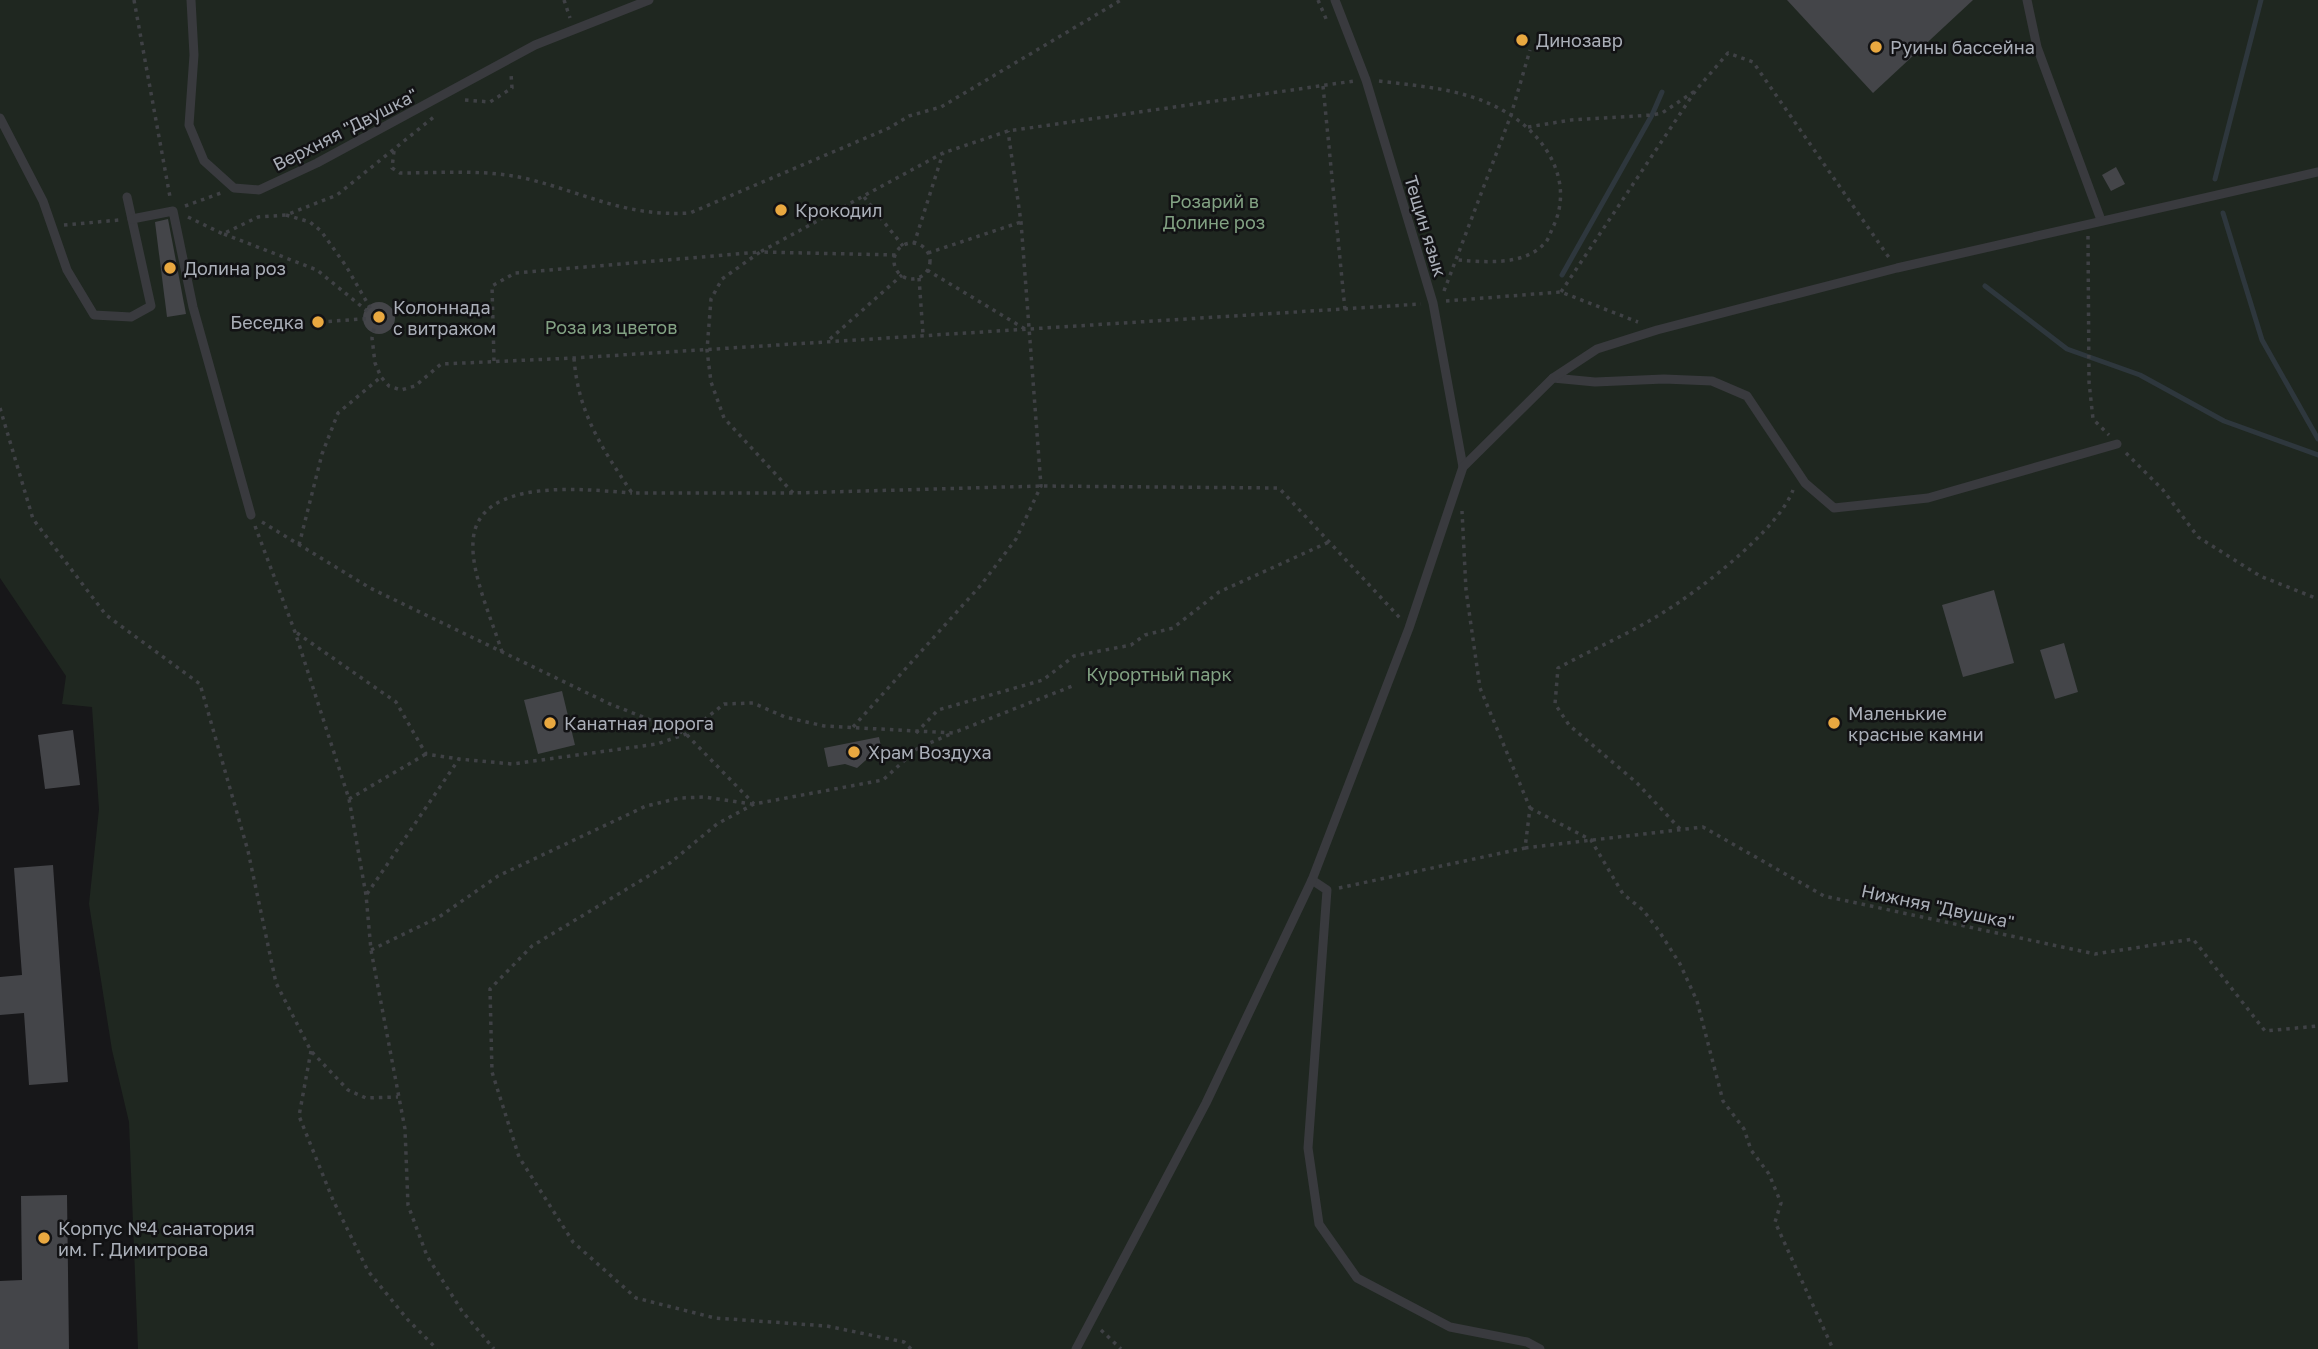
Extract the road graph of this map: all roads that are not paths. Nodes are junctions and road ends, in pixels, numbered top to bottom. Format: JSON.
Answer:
{"nodes":[{"id":1,"x":191,"y":0,"type":"edge"},
{"id":2,"x":649,"y":0,"type":"edge"},
{"id":3,"x":1335,"y":0,"type":"edge"},
{"id":4,"x":2027,"y":0,"type":"edge"},
{"id":5,"x":0,"y":118,"type":"edge"},
{"id":6,"x":2318,"y":172,"type":"edge"},
{"id":7,"x":127,"y":197,"type":"dead end"},
{"id":8,"x":132,"y":219,"type":"junction"},
{"id":9,"x":2101,"y":220,"type":"junction"},
{"id":10,"x":1553,"y":378,"type":"junction"},
{"id":11,"x":2117,"y":444,"type":"road end"},
{"id":12,"x":1463,"y":467,"type":"junction"},
{"id":13,"x":251,"y":515,"type":"road end"},
{"id":14,"x":1312,"y":880,"type":"junction"},
{"id":15,"x":1076,"y":1349,"type":"edge"},
{"id":16,"x":1540,"y":1349,"type":"edge"}],
"edges":[{"from":1,"to":2,"type":"lane","name":"Верхняя \"Двушка\""},
{"from":3,"to":12,"type":"lane","name":"Тещин язык"},
{"from":4,"to":9,"type":"lane"},
{"from":5,"to":8,"type":"lane"},
{"from":6,"to":9,"type":"lane"},
{"from":7,"to":8,"type":"lane"},
{"from":8,"to":13,"type":"lane"},
{"from":9,"to":10,"type":"lane"},
{"from":10,"to":11,"type":"lane"},
{"from":10,"to":12,"type":"lane"},
{"from":12,"to":14,"type":"lane"},
{"from":14,"to":15,"type":"lane"},
{"from":14,"to":16,"type":"lane"}]}
